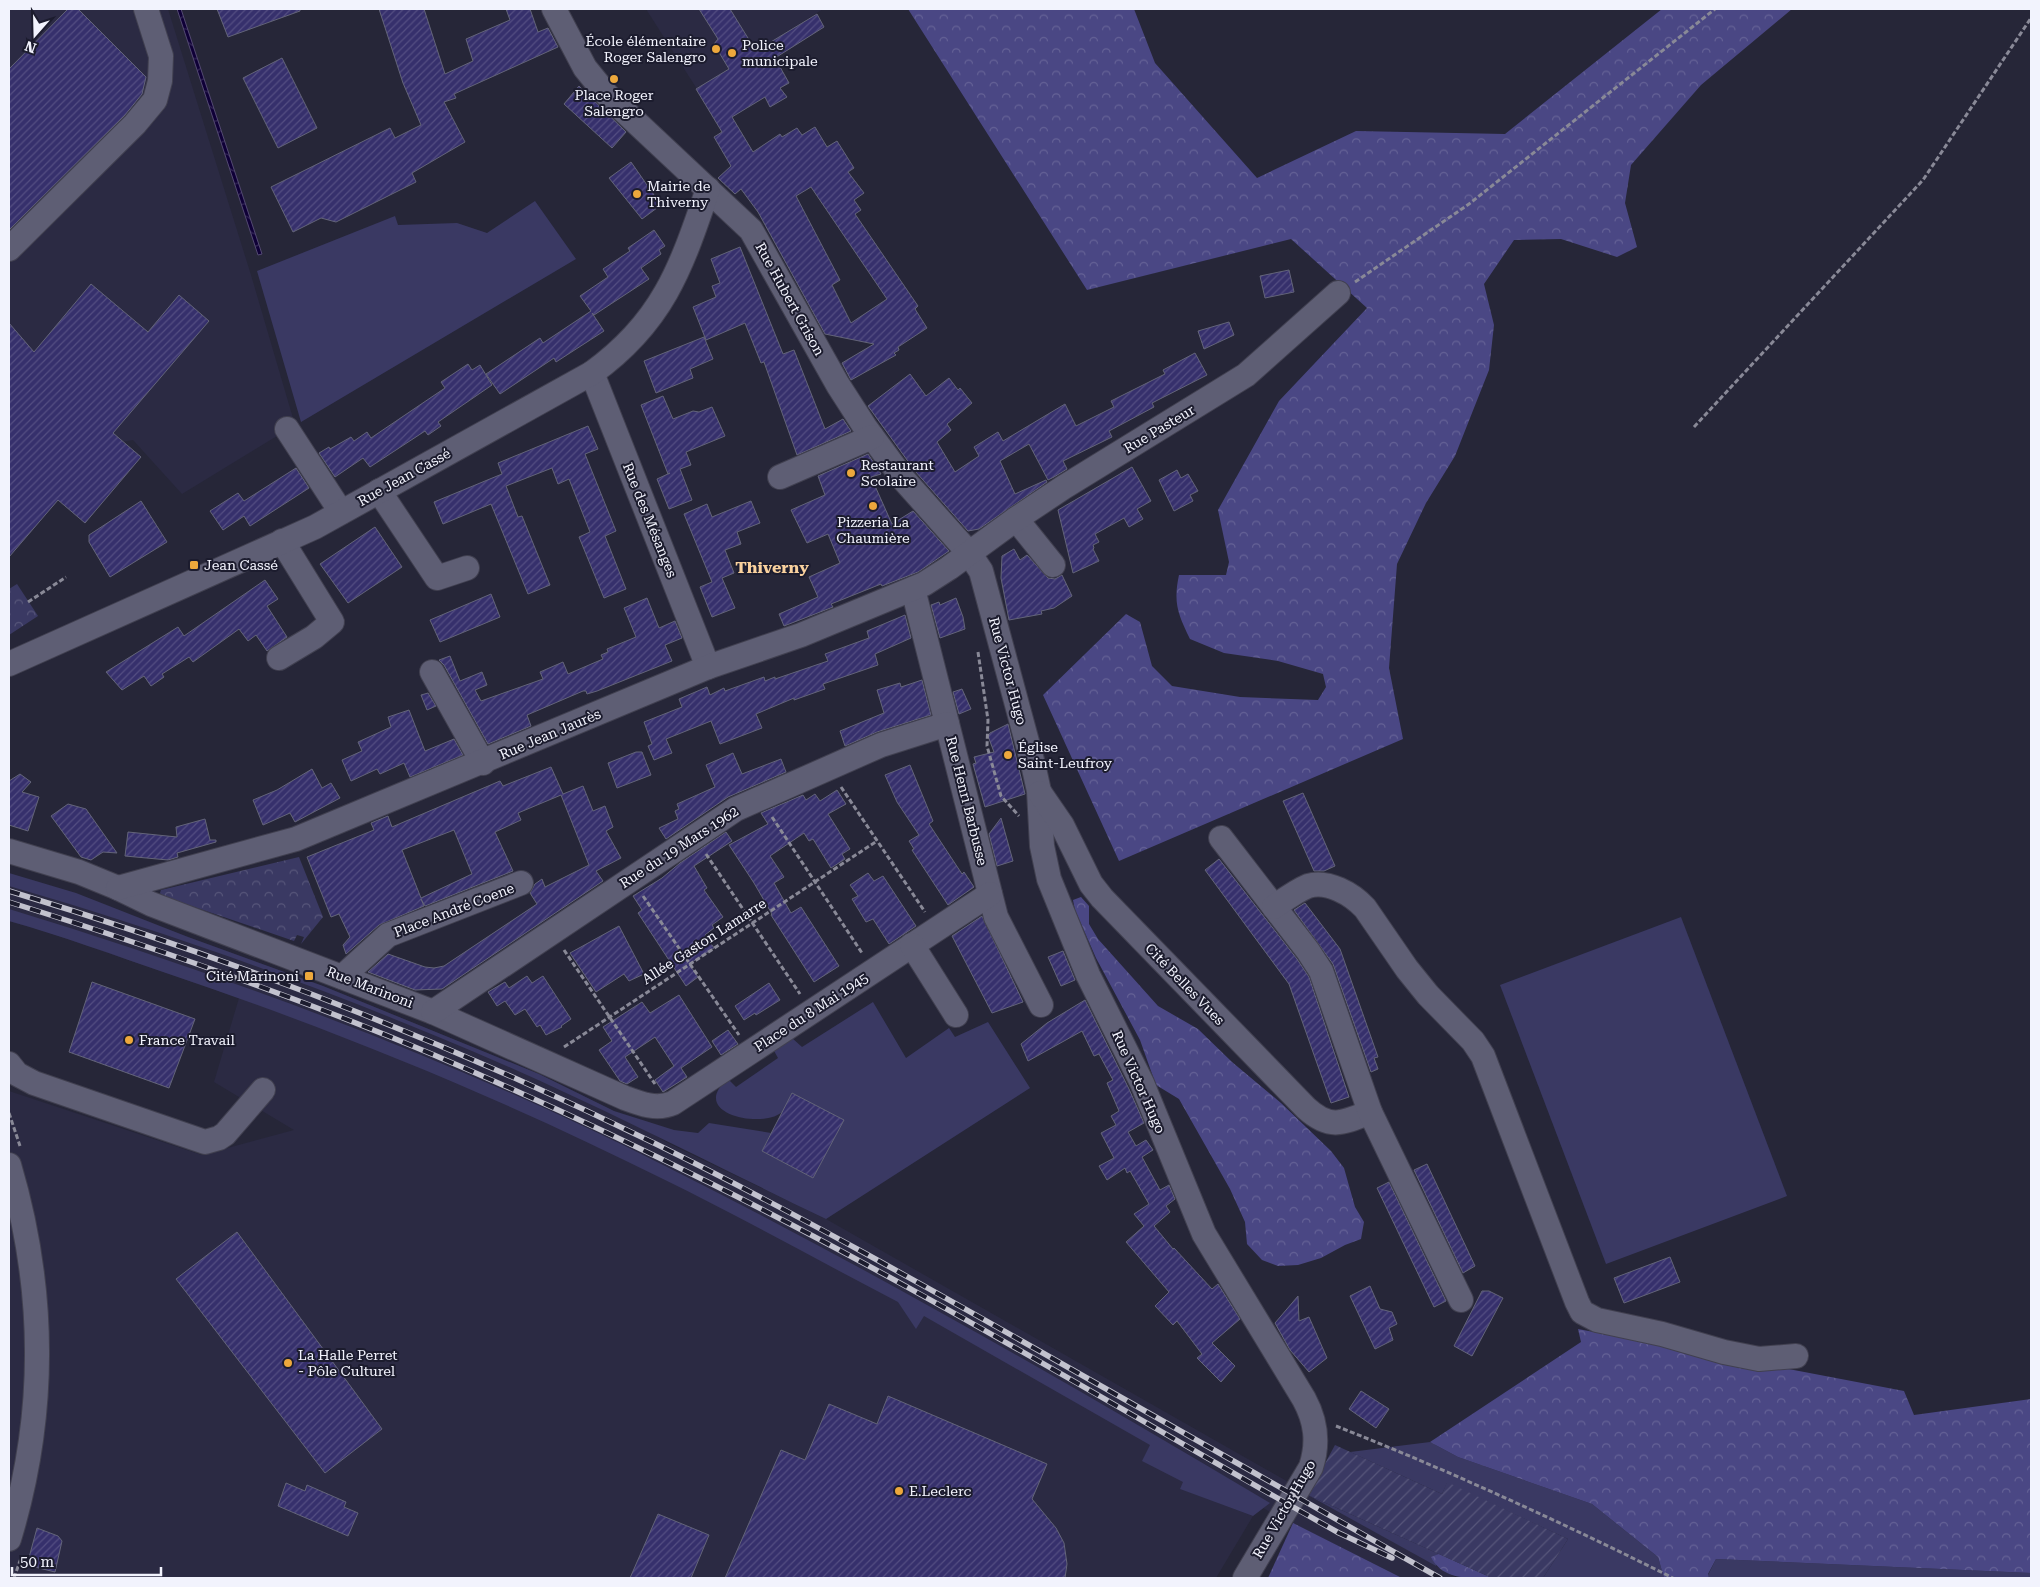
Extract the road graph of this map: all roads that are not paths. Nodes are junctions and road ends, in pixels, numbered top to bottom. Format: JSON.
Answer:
{"nodes":[{"id":1,"x":146,"y":9,"type":"edge"},
{"id":2,"x":554,"y":9,"type":"edge"},
{"id":3,"x":708,"y":189,"type":"junction"},
{"id":4,"x":9,"y":248,"type":"edge"},
{"id":5,"x":1338,"y":293,"type":"road end"},
{"id":6,"x":592,"y":373,"type":"junction"},
{"id":7,"x":287,"y":429,"type":"dead end"},
{"id":8,"x":872,"y":437,"type":"junction"},
{"id":9,"x":780,"y":477,"type":"dead end"},
{"id":10,"x":379,"y":491,"type":"junction"},
{"id":11,"x":341,"y":512,"type":"junction"},
{"id":12,"x":1016,"y":519,"type":"junction"},
{"id":13,"x":282,"y":541,"type":"junction"},
{"id":14,"x":969,"y":553,"type":"junction"},
{"id":15,"x":1052,"y":565,"type":"dead end"},
{"id":16,"x":467,"y":568,"type":"dead end"},
{"id":17,"x":913,"y":589,"type":"junction"},
{"id":18,"x":279,"y":658,"type":"dead end"},
{"id":19,"x":9,"y":664,"type":"edge"},
{"id":20,"x":708,"y":667,"type":"junction"},
{"id":21,"x":432,"y":672,"type":"dead end"},
{"id":22,"x":947,"y":724,"type":"junction"},
{"id":23,"x":483,"y":763,"type":"junction"},
{"id":24,"x":1039,"y":791,"type":"junction"},
{"id":25,"x":1221,"y":838,"type":"dead end"},
{"id":26,"x":9,"y":851,"type":"edge"},
{"id":27,"x":521,"y":883,"type":"dead end"},
{"id":28,"x":115,"y":886,"type":"junction"},
{"id":29,"x":990,"y":894,"type":"junction"},
{"id":30,"x":1274,"y":907,"type":"junction"},
{"id":31,"x":912,"y":945,"type":"junction"},
{"id":32,"x":342,"y":977,"type":"junction"},
{"id":33,"x":1041,"y":1005,"type":"dead end"},
{"id":34,"x":433,"y":1012,"type":"junction"},
{"id":35,"x":956,"y":1015,"type":"dead end"},
{"id":36,"x":9,"y":1064,"type":"edge"},
{"id":37,"x":263,"y":1090,"type":"dead end"},
{"id":38,"x":625,"y":1098,"type":"joint"},
{"id":39,"x":1370,"y":1112,"type":"junction"},
{"id":40,"x":9,"y":1164,"type":"edge"},
{"id":41,"x":1461,"y":1300,"type":"dead end"},
{"id":42,"x":1796,"y":1356,"type":"dead end"},
{"id":43,"x":9,"y":1539,"type":"edge"},
{"id":44,"x":1245,"y":1578,"type":"edge"}],
"edges":[{"from":1,"to":4,"type":"street"},
{"from":2,"to":3,"type":"street","name":"Rue Hubert Grison"},
{"from":3,"to":6,"type":"street","name":"Rue Jean Cassé"},
{"from":3,"to":8,"type":"street","name":"Rue Hubert Grison"},
{"from":5,"to":12,"type":"street","name":"Rue Pasteur"},
{"from":6,"to":10,"type":"street","name":"Rue Jean Cassé"},
{"from":6,"to":20,"type":"street","name":"Rue des Mésanges"},
{"from":7,"to":11,"type":"street"},
{"from":8,"to":9,"type":"street"},
{"from":8,"to":14,"type":"street","name":"Rue Hubert Grison"},
{"from":10,"to":11,"type":"street","name":"Rue Jean Cassé"},
{"from":10,"to":16,"type":"street"},
{"from":11,"to":13,"type":"street","name":"Rue Jean Cassé"},
{"from":12,"to":14,"type":"street","name":"Rue Pasteur"},
{"from":12,"to":15,"type":"street"},
{"from":13,"to":18,"type":"street"},
{"from":13,"to":19,"type":"street","name":"Rue Jean Cassé"},
{"from":14,"to":17,"type":"street","name":"Rue Jean Jaurès"},
{"from":14,"to":24,"type":"street","name":"Rue Victor Hugo"},
{"from":17,"to":20,"type":"street","name":"Rue Jean Jaurès"},
{"from":17,"to":22,"type":"street","name":"Rue Henri Barbusse"},
{"from":20,"to":23,"type":"street","name":"Rue Jean Jaurès"},
{"from":21,"to":23,"type":"street"},
{"from":22,"to":29,"type":"street","name":"Rue Henri Barbusse"},
{"from":22,"to":34,"type":"street","name":"Rue du 19 Mars 1962"},
{"from":23,"to":28,"type":"street","name":"Rue Jean Jaurès"},
{"from":24,"to":39,"type":"street","name":"Cité Belles Vues"},
{"from":24,"to":44,"type":"street","name":"Rue Victor Hugo"},
{"from":25,"to":30,"type":"street"},
{"from":26,"to":28,"type":"street","name":"Rue Marinoni"},
{"from":27,"to":32,"type":"street","name":"Place André Coene"},
{"from":28,"to":32,"type":"street","name":"Rue Marinoni"},
{"from":29,"to":31,"type":"street","name":"Place du 8 Mai 1945"},
{"from":29,"to":33,"type":"street","name":"Rue Henri Barbusse"},
{"from":30,"to":39,"type":"street"},
{"from":30,"to":42,"type":"street"},
{"from":31,"to":35,"type":"street"},
{"from":31,"to":38,"type":"street","name":"Place du 8 Mai 1945"},
{"from":32,"to":34,"type":"street","name":"Rue Marinoni"},
{"from":34,"to":38,"type":"street","name":"Rue Marinoni"},
{"from":36,"to":37,"type":"street"},
{"from":39,"to":41,"type":"street"},
{"from":40,"to":43,"type":"street"}]}
